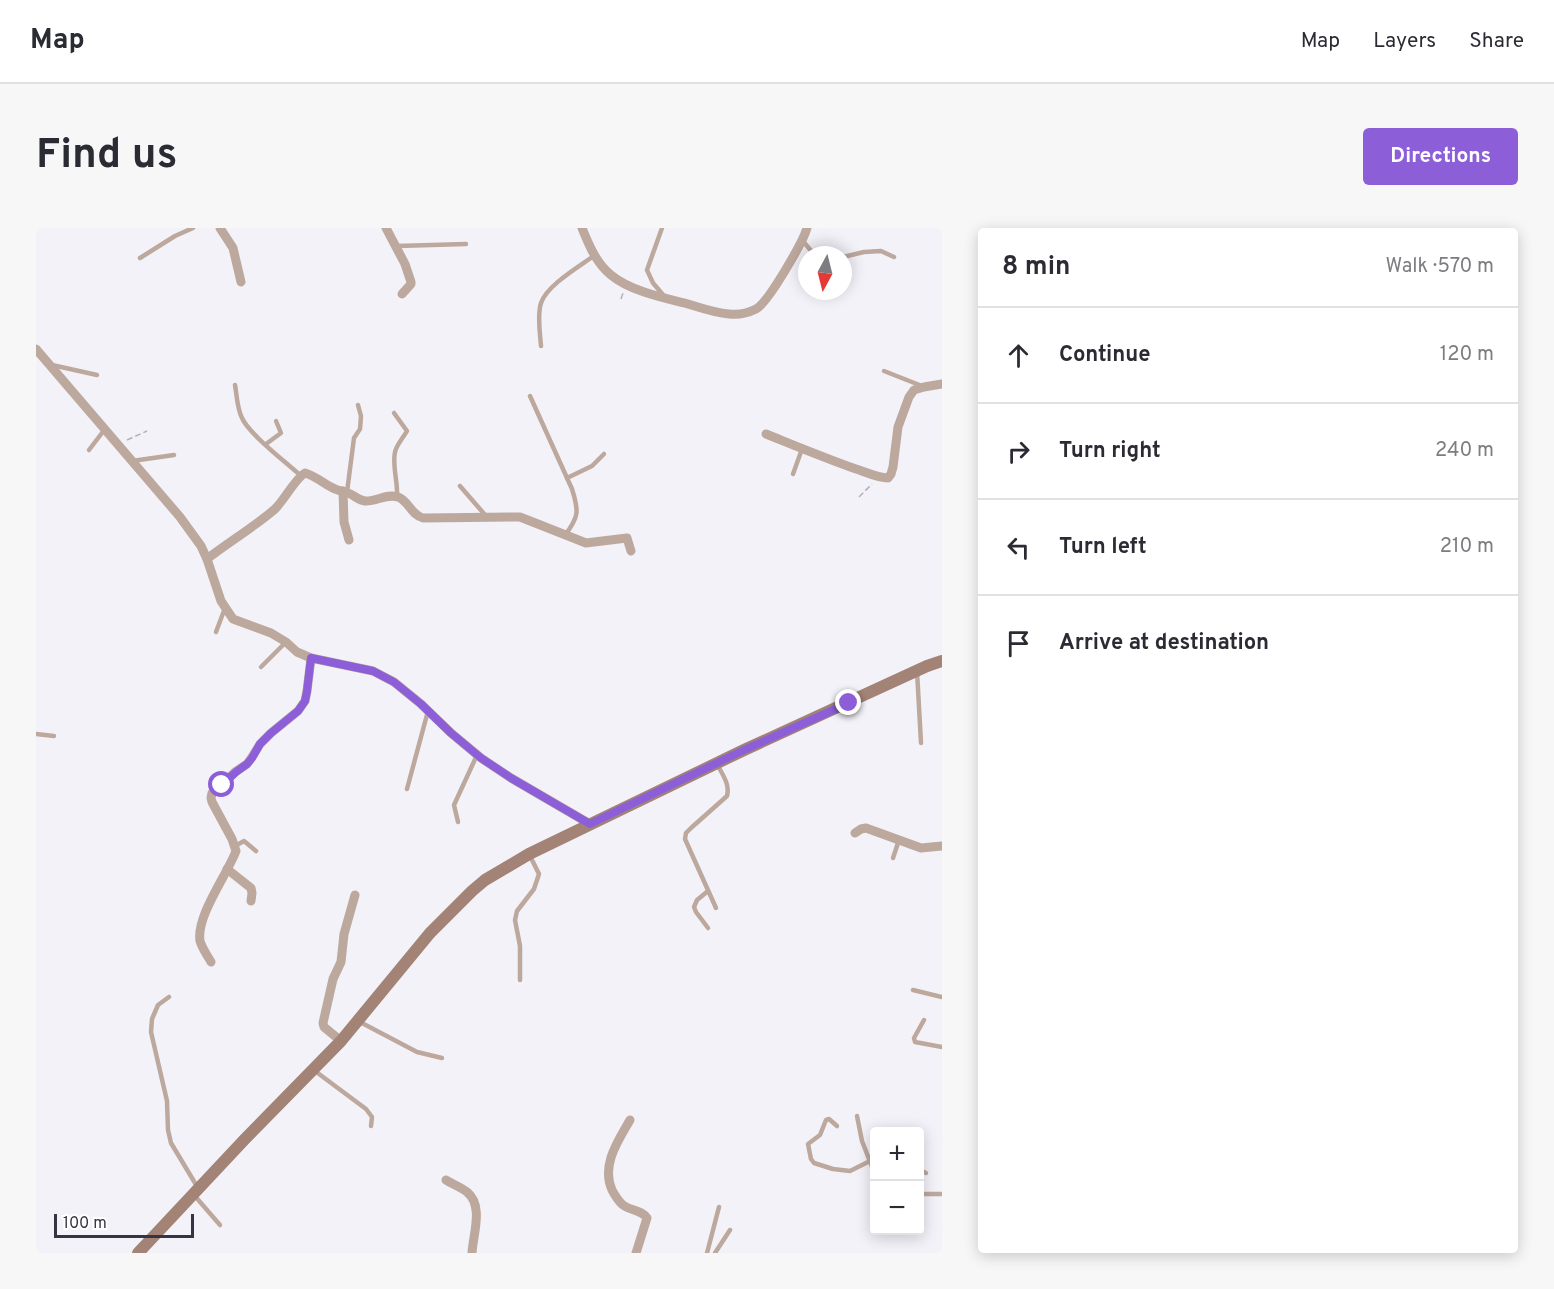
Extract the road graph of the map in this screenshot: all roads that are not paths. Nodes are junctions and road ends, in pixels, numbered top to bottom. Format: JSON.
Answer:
{"nodes":[{"id":1,"x":192,"y":228,"type":"edge"},
{"id":2,"x":220,"y":228,"type":"edge"},
{"id":3,"x":386,"y":228,"type":"edge"},
{"id":4,"x":582,"y":228,"type":"edge"},
{"id":5,"x":662,"y":228,"type":"edge"},
{"id":6,"x":807,"y":228,"type":"edge"},
{"id":7,"x":802,"y":240,"type":"junction"},
{"id":8,"x":466,"y":244,"type":"dead end"},
{"id":9,"x":395,"y":246,"type":"junction"},
{"id":10,"x":807,"y":246,"type":"edge"},
{"id":11,"x":595,"y":255,"type":"junction"},
{"id":12,"x":852,"y":255,"type":"edge"},
{"id":13,"x":894,"y":257,"type":"dead end"},
{"id":14,"x":140,"y":258,"type":"dead end"},
{"id":15,"x":242,"y":282,"type":"dead end"},
{"id":16,"x":402,"y":294,"type":"dead end"},
{"id":17,"x":665,"y":298,"type":"junction"},
{"id":18,"x":541,"y":346,"type":"dead end"},
{"id":19,"x":36,"y":349,"type":"edge"},
{"id":20,"x":50,"y":365,"type":"junction"},
{"id":21,"x":885,"y":370,"type":"dead end"},
{"id":22,"x":97,"y":375,"type":"dead end"},
{"id":23,"x":942,"y":384,"type":"edge"},
{"id":24,"x":235,"y":385,"type":"dead end"},
{"id":25,"x":924,"y":387,"type":"junction"},
{"id":26,"x":530,"y":396,"type":"dead end"},
{"id":27,"x":358,"y":405,"type":"dead end"},
{"id":28,"x":394,"y":413,"type":"dead end"},
{"id":29,"x":276,"y":421,"type":"dead end"},
{"id":30,"x":105,"y":429,"type":"junction"},
{"id":31,"x":766,"y":434,"type":"dead end"},
{"id":32,"x":266,"y":444,"type":"junction"},
{"id":33,"x":802,"y":448,"type":"junction"},
{"id":34,"x":89,"y":450,"type":"dead end"},
{"id":35,"x":604,"y":454,"type":"dead end"},
{"id":36,"x":174,"y":455,"type":"dead end"},
{"id":37,"x":132,"y":461,"type":"junction"},
{"id":38,"x":793,"y":474,"type":"dead end"},
{"id":39,"x":301,"y":476,"type":"junction"},
{"id":40,"x":567,"y":478,"type":"junction"},
{"id":41,"x":460,"y":486,"type":"dead end"},
{"id":42,"x":345,"y":491,"type":"junction"},
{"id":43,"x":397,"y":496,"type":"junction"},
{"id":44,"x":486,"y":516,"type":"junction"},
{"id":45,"x":565,"y":535,"type":"junction"},
{"id":46,"x":349,"y":540,"type":"dead end"},
{"id":47,"x":631,"y":551,"type":"dead end"},
{"id":48,"x":207,"y":559,"type":"junction"},
{"id":49,"x":225,"y":608,"type":"junction"},
{"id":50,"x":216,"y":632,"type":"dead end"},
{"id":51,"x":286,"y":642,"type":"junction"},
{"id":52,"x":311,"y":658,"type":"junction"},
{"id":53,"x":942,"y":661,"type":"edge"},
{"id":54,"x":261,"y":667,"type":"dead end"},
{"id":55,"x":917,"y":671,"type":"junction"},
{"id":56,"x":428,"y":711,"type":"junction"},
{"id":57,"x":36,"y":734,"type":"edge"},
{"id":58,"x":54,"y":736,"type":"dead end"},
{"id":59,"x":921,"y":742,"type":"dead end"},
{"id":60,"x":478,"y":755,"type":"junction"},
{"id":61,"x":717,"y":763,"type":"junction"},
{"id":62,"x":407,"y":789,"type":"dead end"},
{"id":63,"x":458,"y":822,"type":"dead end"},
{"id":64,"x":590,"y":824,"type":"junction"},
{"id":65,"x":855,"y":833,"type":"dead end"},
{"id":66,"x":899,"y":840,"type":"junction"},
{"id":67,"x":235,"y":846,"type":"junction"},
{"id":68,"x":942,"y":846,"type":"edge"},
{"id":69,"x":256,"y":851,"type":"dead end"},
{"id":70,"x":529,"y":854,"type":"junction"},
{"id":71,"x":893,"y":858,"type":"dead end"},
{"id":72,"x":227,"y":869,"type":"junction"},
{"id":73,"x":708,"y":891,"type":"junction"},
{"id":74,"x":355,"y":895,"type":"dead end"},
{"id":75,"x":251,"y":901,"type":"dead end"},
{"id":76,"x":716,"y":908,"type":"dead end"},
{"id":77,"x":708,"y":928,"type":"dead end"},
{"id":78,"x":211,"y":962,"type":"dead end"},
{"id":79,"x":520,"y":980,"type":"dead end"},
{"id":80,"x":913,"y":990,"type":"dead end"},
{"id":81,"x":169,"y":997,"type":"dead end"},
{"id":82,"x":942,"y":997,"type":"edge"},
{"id":83,"x":358,"y":1020,"type":"junction"},
{"id":84,"x":924,"y":1020,"type":"dead end"},
{"id":85,"x":341,"y":1041,"type":"junction"},
{"id":86,"x":942,"y":1047,"type":"edge"},
{"id":87,"x":442,"y":1058,"type":"dead end"},
{"id":88,"x":312,"y":1069,"type":"junction"},
{"id":89,"x":857,"y":1116,"type":"dead end"},
{"id":90,"x":630,"y":1120,"type":"dead end"},
{"id":91,"x":371,"y":1126,"type":"dead end"},
{"id":92,"x":837,"y":1126,"type":"dead end"},
{"id":93,"x":870,"y":1161,"type":"joint"},
{"id":94,"x":446,"y":1180,"type":"dead end"},
{"id":95,"x":195,"y":1191,"type":"junction"},
{"id":96,"x":924,"y":1194,"type":"edge"},
{"id":97,"x":942,"y":1194,"type":"edge"},
{"id":98,"x":719,"y":1207,"type":"dead end"},
{"id":99,"x":220,"y":1225,"type":"dead end"},
{"id":100,"x":730,"y":1230,"type":"dead end"},
{"id":101,"x":138,"y":1253,"type":"edge"},
{"id":102,"x":472,"y":1253,"type":"edge"},
{"id":103,"x":636,"y":1253,"type":"edge"},
{"id":104,"x":707,"y":1253,"type":"edge"},
{"id":105,"x":715,"y":1253,"type":"edge"}],
"edges":[{"from":1,"to":14,"type":"lane"},
{"from":2,"to":15,"type":"street"},
{"from":3,"to":9,"type":"street"},
{"from":4,"to":11,"type":"street"},
{"from":5,"to":17,"type":"lane"},
{"from":6,"to":7,"type":"street"},
{"from":7,"to":10,"type":"lane"},
{"from":7,"to":17,"type":"street"},
{"from":8,"to":9,"type":"lane"},
{"from":9,"to":16,"type":"street"},
{"from":11,"to":17,"type":"street"},
{"from":11,"to":18,"type":"lane"},
{"from":12,"to":13,"type":"lane"},
{"from":19,"to":20,"type":"street"},
{"from":20,"to":22,"type":"lane"},
{"from":20,"to":30,"type":"street"},
{"from":21,"to":25,"type":"lane"},
{"from":23,"to":25,"type":"street"},
{"from":24,"to":32,"type":"lane"},
{"from":25,"to":33,"type":"street"},
{"from":26,"to":40,"type":"lane"},
{"from":27,"to":42,"type":"lane"},
{"from":28,"to":43,"type":"lane"},
{"from":29,"to":32,"type":"lane"},
{"from":30,"to":34,"type":"lane"},
{"from":30,"to":37,"type":"street"},
{"from":31,"to":33,"type":"street"},
{"from":32,"to":39,"type":"lane"},
{"from":33,"to":38,"type":"lane"},
{"from":35,"to":40,"type":"lane"},
{"from":36,"to":37,"type":"lane"},
{"from":37,"to":48,"type":"street"},
{"from":39,"to":42,"type":"street"},
{"from":39,"to":48,"type":"street"},
{"from":40,"to":45,"type":"lane"},
{"from":41,"to":44,"type":"lane"},
{"from":42,"to":43,"type":"street"},
{"from":42,"to":46,"type":"street"},
{"from":43,"to":44,"type":"street"},
{"from":44,"to":45,"type":"street"},
{"from":45,"to":47,"type":"street"},
{"from":48,"to":49,"type":"street"},
{"from":49,"to":50,"type":"lane"},
{"from":49,"to":51,"type":"street"},
{"from":51,"to":52,"type":"street"},
{"from":51,"to":54,"type":"lane"},
{"from":52,"to":56,"type":"street"},
{"from":52,"to":67,"type":"street"},
{"from":53,"to":55,"type":"street"},
{"from":55,"to":59,"type":"lane"},
{"from":55,"to":61,"type":"street"},
{"from":56,"to":60,"type":"street"},
{"from":56,"to":62,"type":"lane"},
{"from":57,"to":58,"type":"lane"},
{"from":60,"to":63,"type":"lane"},
{"from":60,"to":64,"type":"street"},
{"from":61,"to":64,"type":"street"},
{"from":61,"to":73,"type":"lane"},
{"from":64,"to":70,"type":"street"},
{"from":65,"to":66,"type":"street"},
{"from":66,"to":68,"type":"street"},
{"from":66,"to":71,"type":"lane"},
{"from":67,"to":69,"type":"lane"},
{"from":67,"to":72,"type":"street"},
{"from":70,"to":79,"type":"lane"},
{"from":70,"to":83,"type":"street"},
{"from":72,"to":75,"type":"street"},
{"from":72,"to":78,"type":"street"},
{"from":73,"to":76,"type":"lane"},
{"from":73,"to":77,"type":"lane"},
{"from":74,"to":85,"type":"street"},
{"from":80,"to":82,"type":"lane"},
{"from":81,"to":95,"type":"lane"},
{"from":83,"to":85,"type":"street"},
{"from":83,"to":87,"type":"lane"},
{"from":84,"to":86,"type":"lane"},
{"from":85,"to":88,"type":"street"},
{"from":88,"to":91,"type":"lane"},
{"from":88,"to":95,"type":"street"},
{"from":89,"to":93,"type":"lane"},
{"from":90,"to":103,"type":"street"},
{"from":92,"to":93,"type":"lane"},
{"from":94,"to":102,"type":"street"},
{"from":95,"to":99,"type":"lane"},
{"from":95,"to":101,"type":"street"},
{"from":96,"to":97,"type":"lane"},
{"from":98,"to":104,"type":"lane"},
{"from":100,"to":105,"type":"lane"}]}
